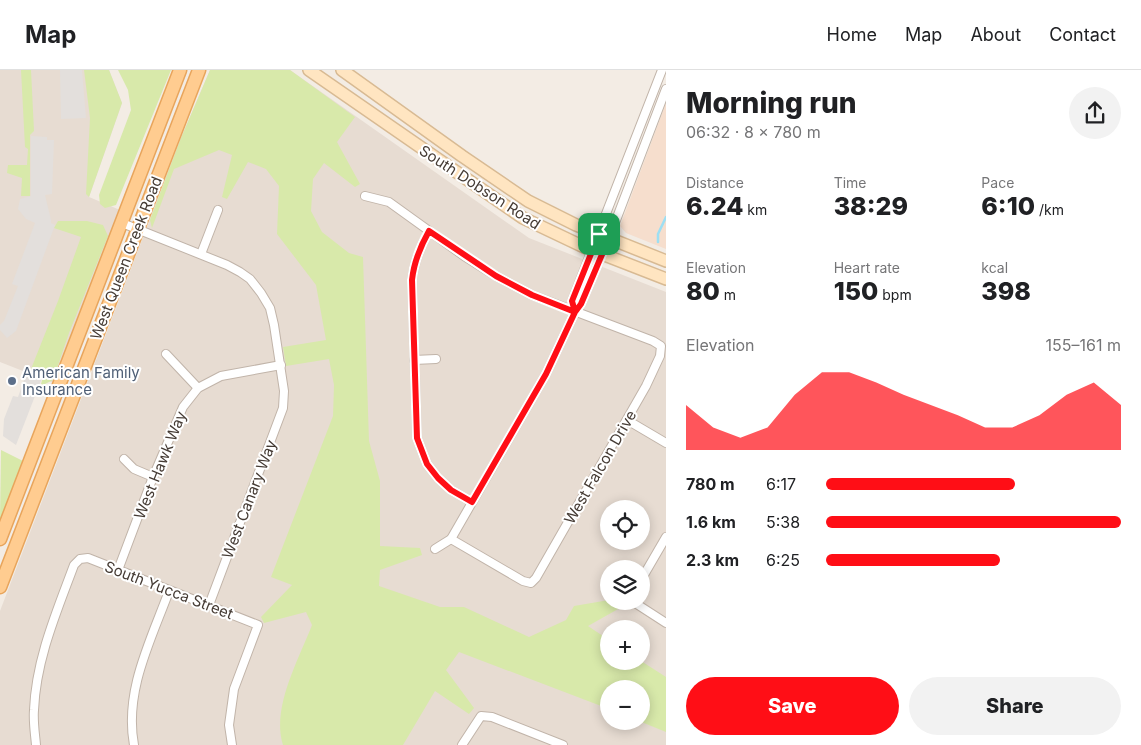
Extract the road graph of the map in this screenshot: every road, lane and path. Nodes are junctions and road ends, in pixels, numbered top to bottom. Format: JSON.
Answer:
{"nodes":[{"id":1,"x":180,"y":70,"type":"edge"},
{"id":2,"x":198,"y":70,"type":"edge"},
{"id":3,"x":309,"y":70,"type":"edge"},
{"id":4,"x":342,"y":70,"type":"edge"},
{"id":5,"x":662,"y":70,"type":"edge"},
{"id":6,"x":666,"y":89,"type":"edge"},
{"id":7,"x":365,"y":196,"type":"dead end"},
{"id":8,"x":218,"y":210,"type":"dead end"},
{"id":9,"x":122,"y":223,"type":"junction"},
{"id":10,"x":137,"y":229,"type":"junction"},
{"id":11,"x":429,"y":231,"type":"junction"},
{"id":12,"x":604,"y":236,"type":"junction"},
{"id":13,"x":597,"y":252,"type":"junction"},
{"id":14,"x":201,"y":254,"type":"junction"},
{"id":15,"x":666,"y":260,"type":"edge"},
{"id":16,"x":666,"y":279,"type":"edge"},
{"id":17,"x":575,"y":312,"type":"junction"},
{"id":18,"x":166,"y":354,"type":"dead end"},
{"id":19,"x":436,"y":359,"type":"dead end"},
{"id":20,"x":414,"y":360,"type":"junction"},
{"id":21,"x":281,"y":365,"type":"junction"},
{"id":22,"x":198,"y":388,"type":"junction"},
{"id":23,"x":55,"y":396,"type":"junction"},
{"id":24,"x":628,"y":420,"type":"junction"},
{"id":25,"x":666,"y":442,"type":"edge"},
{"id":26,"x":124,"y":459,"type":"dead end"},
{"id":27,"x":48,"y":462,"type":"junction"},
{"id":28,"x":153,"y":477,"type":"junction"},
{"id":29,"x":472,"y":502,"type":"junction"},
{"id":30,"x":666,"y":537,"type":"edge"},
{"id":31,"x":0,"y":539,"type":"edge"},
{"id":32,"x":451,"y":539,"type":"junction"},
{"id":33,"x":435,"y":549,"type":"dead end"},
{"id":34,"x":650,"y":565,"type":"edge"},
{"id":35,"x":118,"y":570,"type":"junction"},
{"id":36,"x":0,"y":587,"type":"edge"},
{"id":37,"x":170,"y":591,"type":"junction"},
{"id":38,"x":209,"y":605,"type":"junction"},
{"id":39,"x":646,"y":610,"type":"edge"},
{"id":40,"x":666,"y":623,"type":"edge"},
{"id":41,"x":36,"y":745,"type":"edge"},
{"id":42,"x":134,"y":745,"type":"edge"},
{"id":43,"x":232,"y":745,"type":"edge"},
{"id":44,"x":462,"y":745,"type":"edge"},
{"id":45,"x":563,"y":745,"type":"edge"}],
"edges":[{"from":1,"to":9,"type":"main road","name":"West Queen Creek Road"},
{"from":2,"to":10,"type":"main road","name":"West Queen Creek Road"},
{"from":3,"to":13,"type":"main road","name":"South Dobson Road"},
{"from":4,"to":12,"type":"main road","name":"South Dobson Road"},
{"from":5,"to":12,"type":"street"},
{"from":6,"to":12,"type":"street"},
{"from":7,"to":11,"type":"street"},
{"from":8,"to":14,"type":"street"},
{"from":9,"to":10,"type":"street","name":"West Canary Way"},
{"from":9,"to":23,"type":"main road","name":"West Queen Creek Road"},
{"from":10,"to":14,"type":"street","name":"West Canary Way"},
{"from":10,"to":27,"type":"main road","name":"West Queen Creek Road"},
{"from":11,"to":17,"type":"street"},
{"from":11,"to":20,"type":"street"},
{"from":12,"to":13,"type":"street"},
{"from":12,"to":15,"type":"main road","name":"South Dobson Road"},
{"from":13,"to":16,"type":"main road","name":"South Dobson Road"},
{"from":13,"to":17,"type":"street"},
{"from":14,"to":21,"type":"street","name":"West Canary Way"},
{"from":17,"to":24,"type":"street","name":"West Falcon Drive"},
{"from":17,"to":29,"type":"street"},
{"from":18,"to":22,"type":"street"},
{"from":19,"to":20,"type":"street"},
{"from":20,"to":29,"type":"street"},
{"from":21,"to":22,"type":"street","name":"West Hawk Way"},
{"from":21,"to":38,"type":"street","name":"West Canary Way"},
{"from":22,"to":28,"type":"street","name":"West Hawk Way"},
{"from":23,"to":27,"type":"main road"},
{"from":23,"to":31,"type":"main road","name":"West Queen Creek Road"},
{"from":24,"to":25,"type":"street"},
{"from":24,"to":32,"type":"street","name":"West Falcon Drive"},
{"from":26,"to":28,"type":"street"},
{"from":27,"to":36,"type":"main road","name":"West Queen Creek Road"},
{"from":28,"to":35,"type":"street","name":"West Hawk Way"},
{"from":29,"to":32,"type":"street"},
{"from":30,"to":34,"type":"street"},
{"from":32,"to":33,"type":"street"},
{"from":35,"to":37,"type":"street","name":"South Yucca Street"},
{"from":35,"to":41,"type":"street","name":"South Yucca Street"},
{"from":37,"to":38,"type":"street","name":"South Yucca Street"},
{"from":37,"to":42,"type":"street"},
{"from":38,"to":43,"type":"street","name":"South Yucca Street"},
{"from":39,"to":40,"type":"street"},
{"from":44,"to":45,"type":"street"}]}
